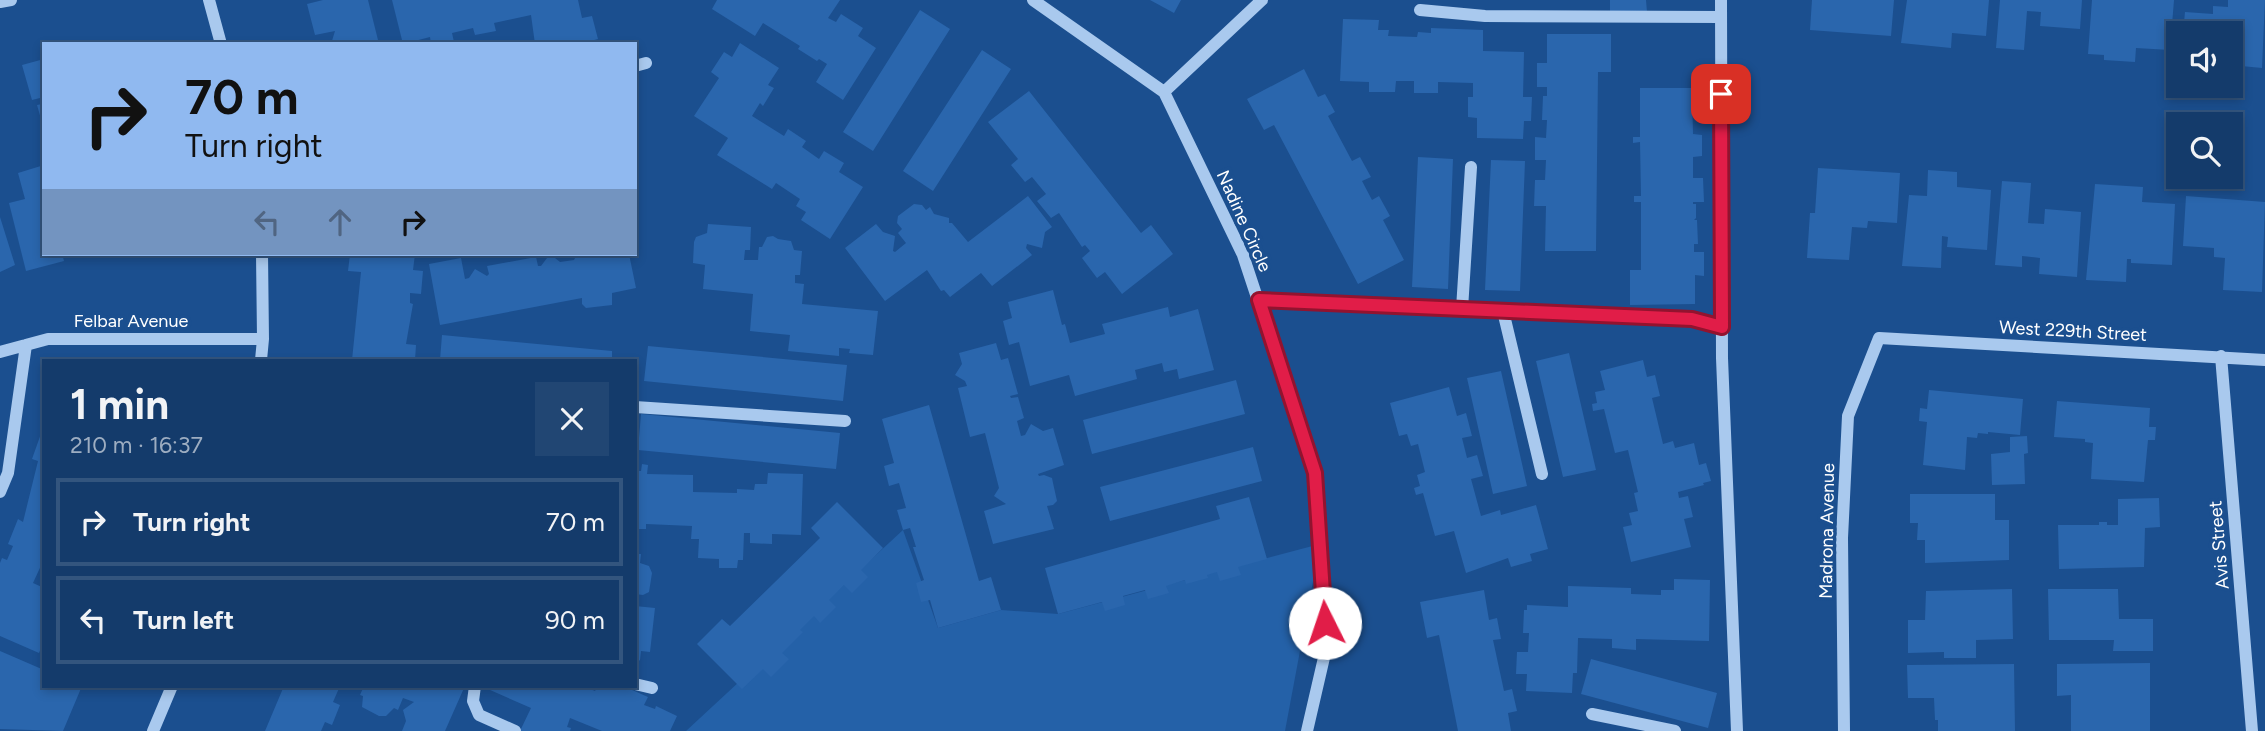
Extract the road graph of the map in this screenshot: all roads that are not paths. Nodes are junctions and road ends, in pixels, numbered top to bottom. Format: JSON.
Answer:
{"nodes":[{"id":1,"x":10,"y":0,"type":"edge"},
{"id":2,"x":209,"y":0,"type":"edge"},
{"id":3,"x":1032,"y":0,"type":"edge"},
{"id":4,"x":1262,"y":0,"type":"edge"},
{"id":5,"x":1721,"y":0,"type":"edge"},
{"id":6,"x":0,"y":2,"type":"edge"},
{"id":7,"x":1420,"y":10,"type":"dead end"},
{"id":8,"x":1721,"y":17,"type":"junction"},
{"id":9,"x":220,"y":42,"type":"edge"},
{"id":10,"x":1164,"y":92,"type":"junction"},
{"id":11,"x":1471,"y":167,"type":"dead end"},
{"id":12,"x":262,"y":256,"type":"edge"},
{"id":13,"x":1259,"y":300,"type":"junction"},
{"id":14,"x":1462,"y":309,"type":"junction"},
{"id":15,"x":1503,"y":311,"type":"junction"},
{"id":16,"x":1722,"y":327,"type":"junction"},
{"id":17,"x":1879,"y":338,"type":"joint"},
{"id":18,"x":263,"y":339,"type":"junction"},
{"id":19,"x":26,"y":345,"type":"junction"},
{"id":20,"x":0,"y":352,"type":"edge"},
{"id":21,"x":2221,"y":356,"type":"junction"},
{"id":22,"x":261,"y":359,"type":"edge"},
{"id":23,"x":2265,"y":360,"type":"edge"},
{"id":24,"x":637,"y":407,"type":"edge"},
{"id":25,"x":845,"y":421,"type":"dead end"},
{"id":26,"x":1542,"y":474,"type":"dead end"},
{"id":27,"x":0,"y":492,"type":"edge"},
{"id":28,"x":637,"y":684,"type":"edge"},
{"id":29,"x":171,"y":688,"type":"edge"},
{"id":30,"x":475,"y":688,"type":"edge"},
{"id":31,"x":652,"y":688,"type":"dead end"},
{"id":32,"x":1592,"y":714,"type":"dead end"},
{"id":33,"x":153,"y":731,"type":"edge"},
{"id":34,"x":515,"y":731,"type":"edge"},
{"id":35,"x":1307,"y":731,"type":"edge"},
{"id":36,"x":1675,"y":731,"type":"edge"},
{"id":37,"x":1737,"y":731,"type":"edge"},
{"id":38,"x":1844,"y":731,"type":"edge"},
{"id":39,"x":2252,"y":731,"type":"edge"}],
"edges":[{"from":1,"to":6,"type":"street"},
{"from":2,"to":9,"type":"street"},
{"from":3,"to":10,"type":"street","name":"Nadine Circle"},
{"from":4,"to":10,"type":"street"},
{"from":5,"to":8,"type":"street"},
{"from":7,"to":8,"type":"street"},
{"from":8,"to":16,"type":"street"},
{"from":10,"to":13,"type":"street","name":"Nadine Circle"},
{"from":11,"to":14,"type":"street"},
{"from":12,"to":18,"type":"street"},
{"from":13,"to":14,"type":"street"},
{"from":13,"to":35,"type":"street","name":"Nadine Circle"},
{"from":14,"to":15,"type":"street"},
{"from":15,"to":16,"type":"street"},
{"from":15,"to":26,"type":"street"},
{"from":16,"to":37,"type":"street"},
{"from":17,"to":21,"type":"street","name":"West 229th Street"},
{"from":17,"to":38,"type":"street","name":"Madrona Avenue"},
{"from":18,"to":19,"type":"street","name":"Felbar Avenue"},
{"from":18,"to":22,"type":"street"},
{"from":19,"to":20,"type":"street","name":"Felbar Avenue"},
{"from":19,"to":27,"type":"street"},
{"from":21,"to":23,"type":"street","name":"West 229th Street"},
{"from":21,"to":39,"type":"street","name":"Avis Street"},
{"from":24,"to":25,"type":"street"},
{"from":28,"to":31,"type":"street"},
{"from":29,"to":33,"type":"street"},
{"from":30,"to":34,"type":"street"},
{"from":32,"to":36,"type":"street"}]}
